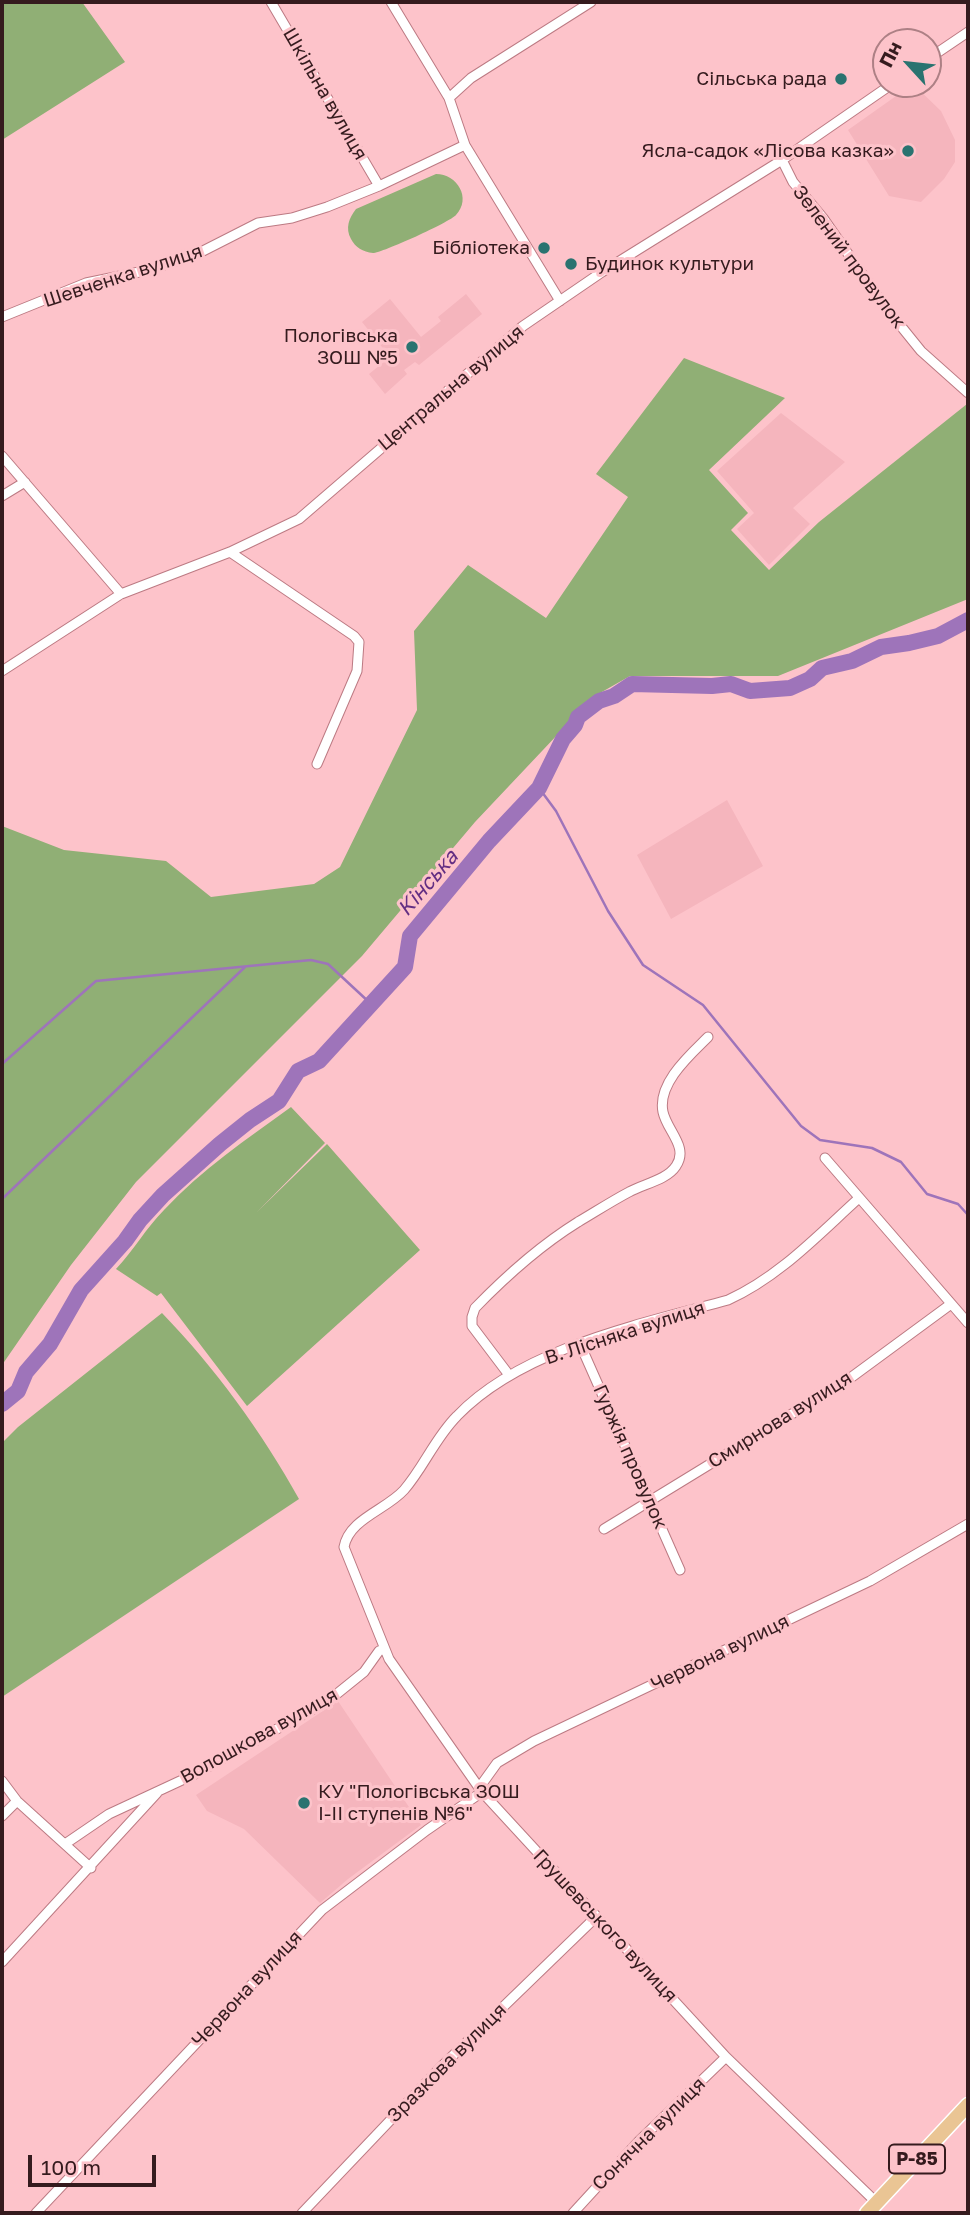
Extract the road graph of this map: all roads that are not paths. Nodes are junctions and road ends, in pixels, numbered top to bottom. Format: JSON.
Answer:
{"nodes":[{"id":1,"x":271,"y":2,"type":"edge"},
{"id":2,"x":391,"y":2,"type":"edge"},
{"id":3,"x":590,"y":2,"type":"edge"},
{"id":4,"x":968,"y":32,"type":"edge"},
{"id":5,"x":942,"y":50,"type":"edge"},
{"id":6,"x":449,"y":98,"type":"junction"},
{"id":7,"x":872,"y":98,"type":"edge"},
{"id":8,"x":465,"y":145,"type":"junction"},
{"id":9,"x":782,"y":160,"type":"junction"},
{"id":10,"x":379,"y":186,"type":"junction"},
{"id":11,"x":560,"y":301,"type":"junction"},
{"id":12,"x":2,"y":317,"type":"edge"},
{"id":13,"x":968,"y":393,"type":"edge"},
{"id":14,"x":2,"y":456,"type":"edge"},
{"id":15,"x":25,"y":482,"type":"junction"},
{"id":16,"x":2,"y":496,"type":"edge"},
{"id":17,"x":230,"y":552,"type":"junction"},
{"id":18,"x":121,"y":594,"type":"junction"},
{"id":19,"x":2,"y":671,"type":"edge"},
{"id":20,"x":317,"y":764,"type":"dead end"},
{"id":21,"x":708,"y":1037,"type":"dead end"},
{"id":22,"x":825,"y":1158,"type":"dead end"},
{"id":23,"x":859,"y":1198,"type":"junction"},
{"id":24,"x":951,"y":1304,"type":"junction"},
{"id":25,"x":968,"y":1323,"type":"edge"},
{"id":26,"x":580,"y":1344,"type":"junction"},
{"id":27,"x":509,"y":1375,"type":"junction"},
{"id":28,"x":649,"y":1500,"type":"junction"},
{"id":29,"x":968,"y":1524,"type":"edge"},
{"id":30,"x":604,"y":1529,"type":"dead end"},
{"id":31,"x":345,"y":1539,"type":"joint"},
{"id":32,"x":680,"y":1570,"type":"dead end"},
{"id":33,"x":383,"y":1648,"type":"junction"},
{"id":34,"x":2,"y":1781,"type":"edge"},
{"id":35,"x":160,"y":1790,"type":"junction"},
{"id":36,"x":481,"y":1790,"type":"junction"},
{"id":37,"x":17,"y":1801,"type":"junction"},
{"id":38,"x":2,"y":1816,"type":"edge"},
{"id":39,"x":65,"y":1844,"type":"junction"},
{"id":40,"x":91,"y":1868,"type":"junction"},
{"id":41,"x":596,"y":1917,"type":"junction"},
{"id":42,"x":2,"y":1962,"type":"edge"},
{"id":43,"x":726,"y":2057,"type":"junction"},
{"id":44,"x":968,"y":2105,"type":"edge"},
{"id":45,"x":872,"y":2208,"type":"edge"},
{"id":46,"x":36,"y":2213,"type":"edge"},
{"id":47,"x":302,"y":2213,"type":"edge"},
{"id":48,"x":573,"y":2213,"type":"edge"}],
"edges":[{"from":1,"to":10,"type":"street","name":"Шкільна вулиця"},
{"from":2,"to":6,"type":"street"},
{"from":3,"to":6,"type":"street"},
{"from":4,"to":5,"type":"street"},
{"from":6,"to":8,"type":"street"},
{"from":7,"to":9,"type":"street","name":"Центральна вулиця"},
{"from":8,"to":10,"type":"street","name":"Шевченка вулиця"},
{"from":8,"to":11,"type":"street"},
{"from":9,"to":11,"type":"street","name":"Центральна вулиця"},
{"from":9,"to":13,"type":"street","name":"Зелений провулок"},
{"from":10,"to":12,"type":"street","name":"Шевченка вулиця"},
{"from":11,"to":17,"type":"street","name":"Центральна вулиця"},
{"from":14,"to":15,"type":"street"},
{"from":15,"to":16,"type":"street"},
{"from":15,"to":18,"type":"street"},
{"from":17,"to":18,"type":"street","name":"Центральна вулиця"},
{"from":17,"to":20,"type":"street"},
{"from":18,"to":19,"type":"street","name":"Центральна вулиця"},
{"from":21,"to":27,"type":"street"},
{"from":22,"to":23,"type":"street"},
{"from":23,"to":24,"type":"street"},
{"from":23,"to":26,"type":"street","name":"В. Лісняка вулиця"},
{"from":24,"to":25,"type":"street"},
{"from":24,"to":28,"type":"street","name":"Смирнова вулиця"},
{"from":26,"to":27,"type":"street","name":"В. Лісняка вулиця"},
{"from":26,"to":28,"type":"street","name":"Гуржія провулок"},
{"from":27,"to":31,"type":"street","name":"В. Лісняка вулиця"},
{"from":28,"to":30,"type":"street","name":"Смирнова вулиця"},
{"from":28,"to":32,"type":"street","name":"Гуржія провулок"},
{"from":29,"to":36,"type":"street","name":"Червона вулиця"},
{"from":31,"to":33,"type":"street","name":"Грушевського вулиця"},
{"from":33,"to":35,"type":"street","name":"Волошкова вулиця"},
{"from":33,"to":36,"type":"street","name":"Грушевського вулиця"},
{"from":34,"to":37,"type":"street"},
{"from":35,"to":39,"type":"street","name":"Волошкова вулиця"},
{"from":35,"to":40,"type":"street","name":"Волошкова вулиця"},
{"from":36,"to":41,"type":"street","name":"Грушевського вулиця"},
{"from":36,"to":46,"type":"street","name":"Червона вулиця"},
{"from":37,"to":38,"type":"street"},
{"from":37,"to":39,"type":"street"},
{"from":39,"to":40,"type":"street"},
{"from":40,"to":42,"type":"street","name":"Волошкова вулиця"},
{"from":41,"to":43,"type":"street","name":"Грушевського вулиця"},
{"from":41,"to":47,"type":"street","name":"Зразкова вулиця"},
{"from":43,"to":45,"type":"street","name":"Грушевського вулиця"},
{"from":43,"to":48,"type":"street","name":"Сонячна вулиця"},
{"from":44,"to":45,"type":"main road","number":"Р-85"}]}
